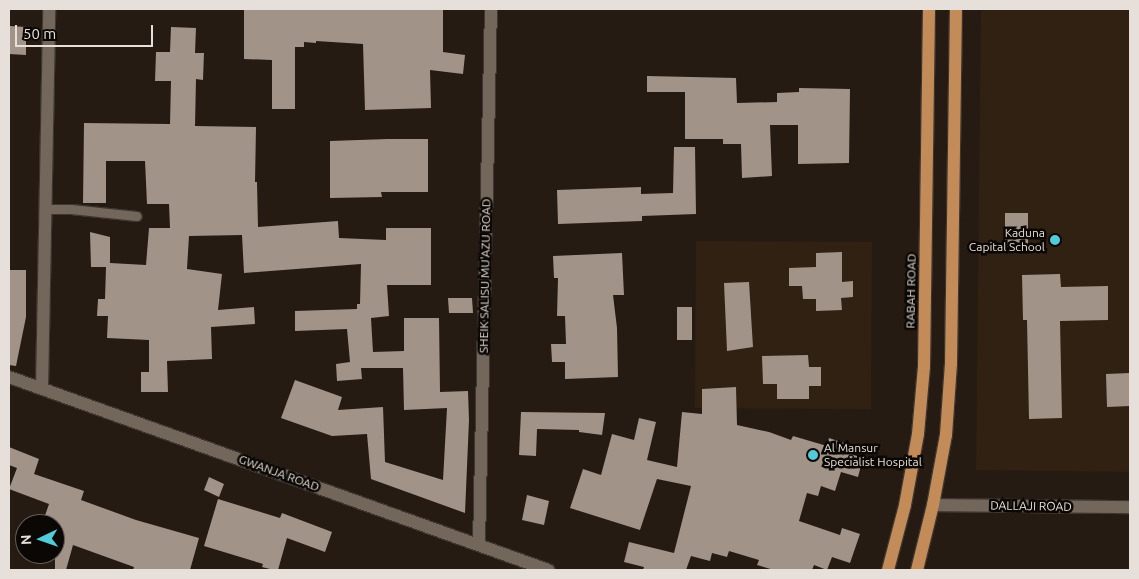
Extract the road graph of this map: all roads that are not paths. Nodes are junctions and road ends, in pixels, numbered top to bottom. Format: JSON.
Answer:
{"nodes":[{"id":1,"x":49,"y":9,"type":"edge"},
{"id":2,"x":491,"y":9,"type":"edge"},
{"id":3,"x":928,"y":9,"type":"edge"},
{"id":4,"x":956,"y":9,"type":"edge"},
{"id":5,"x":45,"y":209,"type":"junction"},
{"id":6,"x":137,"y":216,"type":"dead end"},
{"id":7,"x":9,"y":377,"type":"edge"},
{"id":8,"x":42,"y":388,"type":"junction"},
{"id":9,"x":933,"y":505,"type":"junction"},
{"id":10,"x":1130,"y":507,"type":"edge"},
{"id":11,"x":479,"y":544,"type":"junction"},
{"id":12,"x":548,"y":570,"type":"edge"},
{"id":13,"x":888,"y":570,"type":"edge"},
{"id":14,"x":916,"y":570,"type":"edge"}],
"edges":[{"from":1,"to":5,"type":"street"},
{"from":2,"to":11,"type":"street","name":"SHEIK SALISU MU'AZU ROAD"},
{"from":3,"to":13,"type":"main road","name":"RABAH ROAD"},
{"from":4,"to":9,"type":"main road"},
{"from":5,"to":6,"type":"lane"},
{"from":5,"to":8,"type":"street"},
{"from":7,"to":8,"type":"street","name":"GWANJA ROAD"},
{"from":8,"to":11,"type":"street","name":"GWANJA ROAD"},
{"from":9,"to":10,"type":"street","name":"DALLAJI ROAD"},
{"from":9,"to":14,"type":"main road"},
{"from":11,"to":12,"type":"street","name":"GWANJA ROAD"}]}
